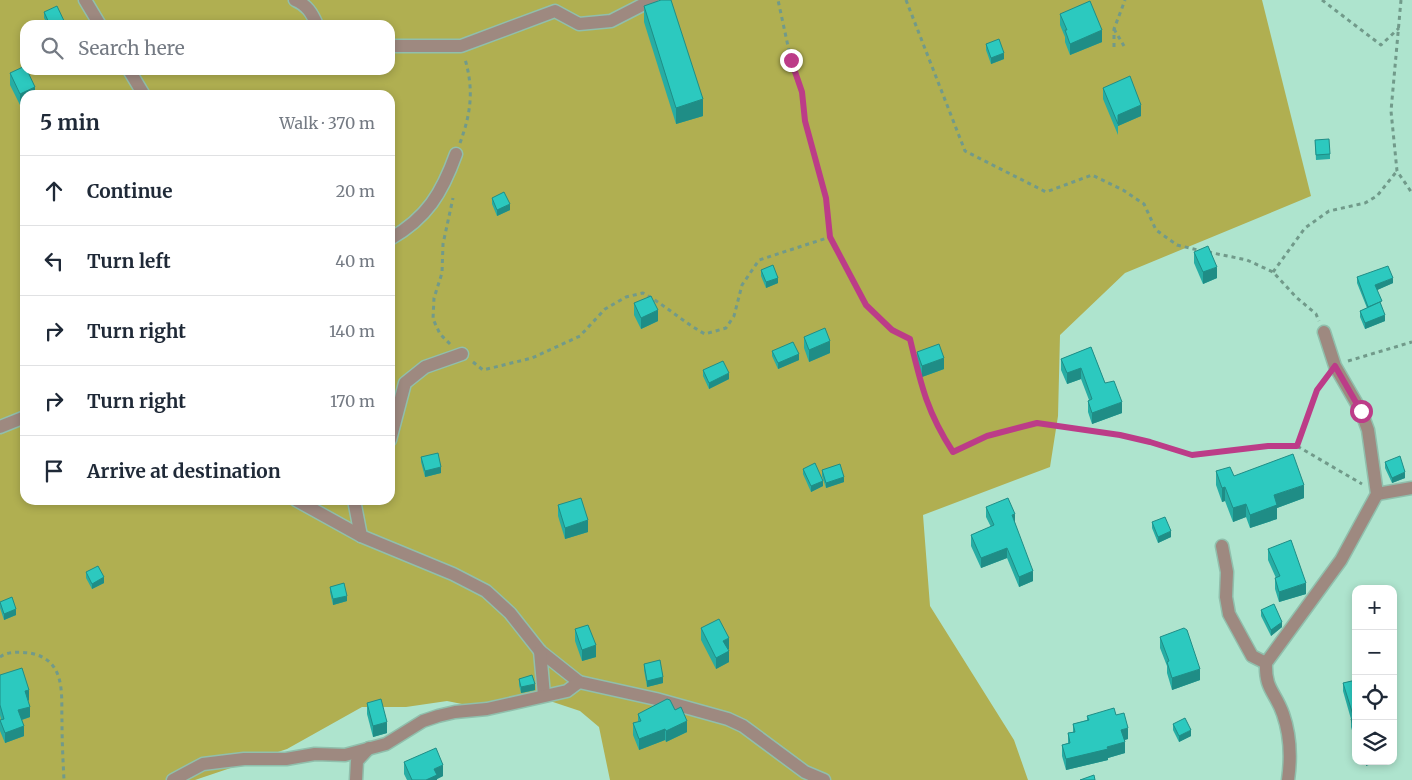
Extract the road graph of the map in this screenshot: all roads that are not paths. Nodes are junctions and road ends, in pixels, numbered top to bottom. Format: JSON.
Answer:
{"nodes":[{"id":1,"x":86,"y":0,"type":"edge"},
{"id":2,"x":295,"y":0,"type":"edge"},
{"id":3,"x":652,"y":0,"type":"edge"},
{"id":4,"x":97,"y":20,"type":"edge"},
{"id":5,"x":315,"y":20,"type":"edge"},
{"id":6,"x":395,"y":46,"type":"edge"},
{"id":7,"x":131,"y":75,"type":"edge"},
{"id":8,"x":141,"y":90,"type":"edge"},
{"id":9,"x":456,"y":154,"type":"road end"},
{"id":10,"x":395,"y":235,"type":"edge"},
{"id":11,"x":1324,"y":332,"type":"road end"},
{"id":12,"x":462,"y":354,"type":"road end"},
{"id":13,"x":20,"y":419,"type":"edge"},
{"id":14,"x":395,"y":421,"type":"edge"},
{"id":15,"x":0,"y":428,"type":"edge"},
{"id":16,"x":1412,"y":488,"type":"edge"},
{"id":17,"x":1377,"y":494,"type":"junction"},
{"id":18,"x":305,"y":505,"type":"edge"},
{"id":19,"x":355,"y":505,"type":"edge"},
{"id":20,"x":361,"y":536,"type":"junction"},
{"id":21,"x":1222,"y":546,"type":"dead end"},
{"id":22,"x":540,"y":650,"type":"junction"},
{"id":23,"x":1266,"y":663,"type":"junction"},
{"id":24,"x":579,"y":682,"type":"junction"},
{"id":25,"x":544,"y":695,"type":"junction"},
{"id":26,"x":369,"y":748,"type":"junction"},
{"id":27,"x":173,"y":780,"type":"edge"},
{"id":28,"x":356,"y":780,"type":"edge"},
{"id":29,"x":824,"y":780,"type":"edge"},
{"id":30,"x":1288,"y":780,"type":"edge"}],
"edges":[{"from":1,"to":4,"type":"street"},
{"from":2,"to":5,"type":"street"},
{"from":3,"to":6,"type":"street"},
{"from":7,"to":8,"type":"street"},
{"from":9,"to":10,"type":"street"},
{"from":11,"to":17,"type":"street"},
{"from":12,"to":14,"type":"street"},
{"from":13,"to":15,"type":"street"},
{"from":16,"to":17,"type":"street"},
{"from":17,"to":23,"type":"street"},
{"from":18,"to":20,"type":"street"},
{"from":19,"to":20,"type":"street"},
{"from":20,"to":22,"type":"street"},
{"from":21,"to":23,"type":"street"},
{"from":22,"to":24,"type":"street"},
{"from":22,"to":25,"type":"street"},
{"from":23,"to":30,"type":"street"},
{"from":24,"to":25,"type":"street"},
{"from":24,"to":29,"type":"street"},
{"from":25,"to":26,"type":"street"},
{"from":26,"to":27,"type":"street"},
{"from":26,"to":28,"type":"street"}]}
